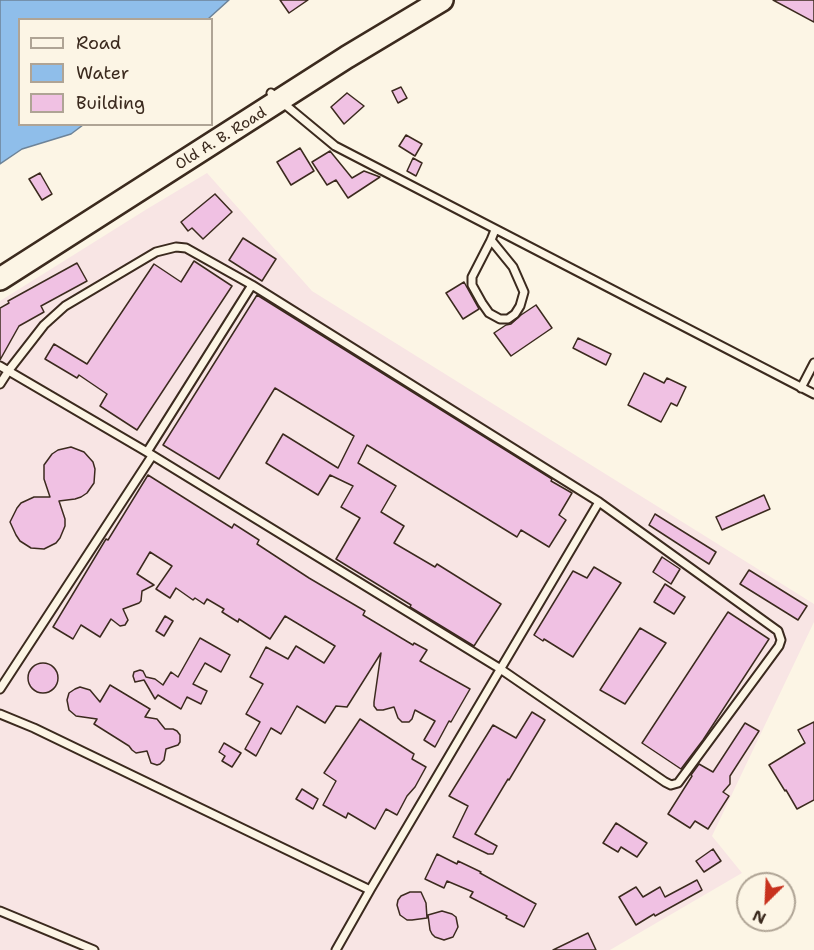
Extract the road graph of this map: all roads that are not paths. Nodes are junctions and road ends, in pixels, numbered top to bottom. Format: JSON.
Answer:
{"nodes":[{"id":1,"x":422,"y":0,"type":"edge"},
{"id":2,"x":442,"y":0,"type":"edge"},
{"id":3,"x":276,"y":97,"type":"junction"},
{"id":4,"x":495,"y":230,"type":"junction"},
{"id":5,"x":491,"y":240,"type":"junction"},
{"id":6,"x":0,"y":269,"type":"edge"},
{"id":7,"x":0,"y":279,"type":"edge"},
{"id":8,"x":252,"y":285,"type":"junction"},
{"id":9,"x":814,"y":363,"type":"edge"},
{"id":10,"x":0,"y":366,"type":"edge"},
{"id":11,"x":9,"y":370,"type":"junction"},
{"id":12,"x":0,"y":384,"type":"edge"},
{"id":13,"x":801,"y":388,"type":"junction"},
{"id":14,"x":814,"y":394,"type":"edge"},
{"id":15,"x":149,"y":454,"type":"junction"},
{"id":16,"x":599,"y":502,"type":"junction"},
{"id":17,"x":499,"y":668,"type":"junction"},
{"id":18,"x":0,"y":689,"type":"edge"},
{"id":19,"x":0,"y":714,"type":"edge"},
{"id":20,"x":370,"y":890,"type":"junction"},
{"id":21,"x":0,"y":911,"type":"edge"},
{"id":22,"x":94,"y":950,"type":"edge"},
{"id":23,"x":336,"y":950,"type":"edge"}],
"edges":[{"from":1,"to":3,"type":"main road","name":"Old A. B. Road"},
{"from":2,"to":3,"type":"main road","name":"Old A. B. Road"},
{"from":3,"to":4,"type":"lane"},
{"from":3,"to":6,"type":"main road","name":"Old A. B. Road"},
{"from":3,"to":7,"type":"main road","name":"Old A. B. Road"},
{"from":4,"to":5,"type":"lane"},
{"from":4,"to":13,"type":"lane"},
{"from":5,"to":5,"type":"lane"},
{"from":8,"to":11,"type":"lane"},
{"from":8,"to":15,"type":"lane"},
{"from":8,"to":16,"type":"lane"},
{"from":9,"to":13,"type":"lane"},
{"from":10,"to":11,"type":"lane"},
{"from":11,"to":12,"type":"lane"},
{"from":11,"to":15,"type":"lane"},
{"from":13,"to":14,"type":"lane"},
{"from":15,"to":17,"type":"lane"},
{"from":15,"to":18,"type":"lane"},
{"from":16,"to":17,"type":"lane"},
{"from":16,"to":17,"type":"lane"},
{"from":17,"to":20,"type":"lane"},
{"from":19,"to":20,"type":"lane"},
{"from":20,"to":23,"type":"lane"},
{"from":21,"to":22,"type":"lane"}]}
